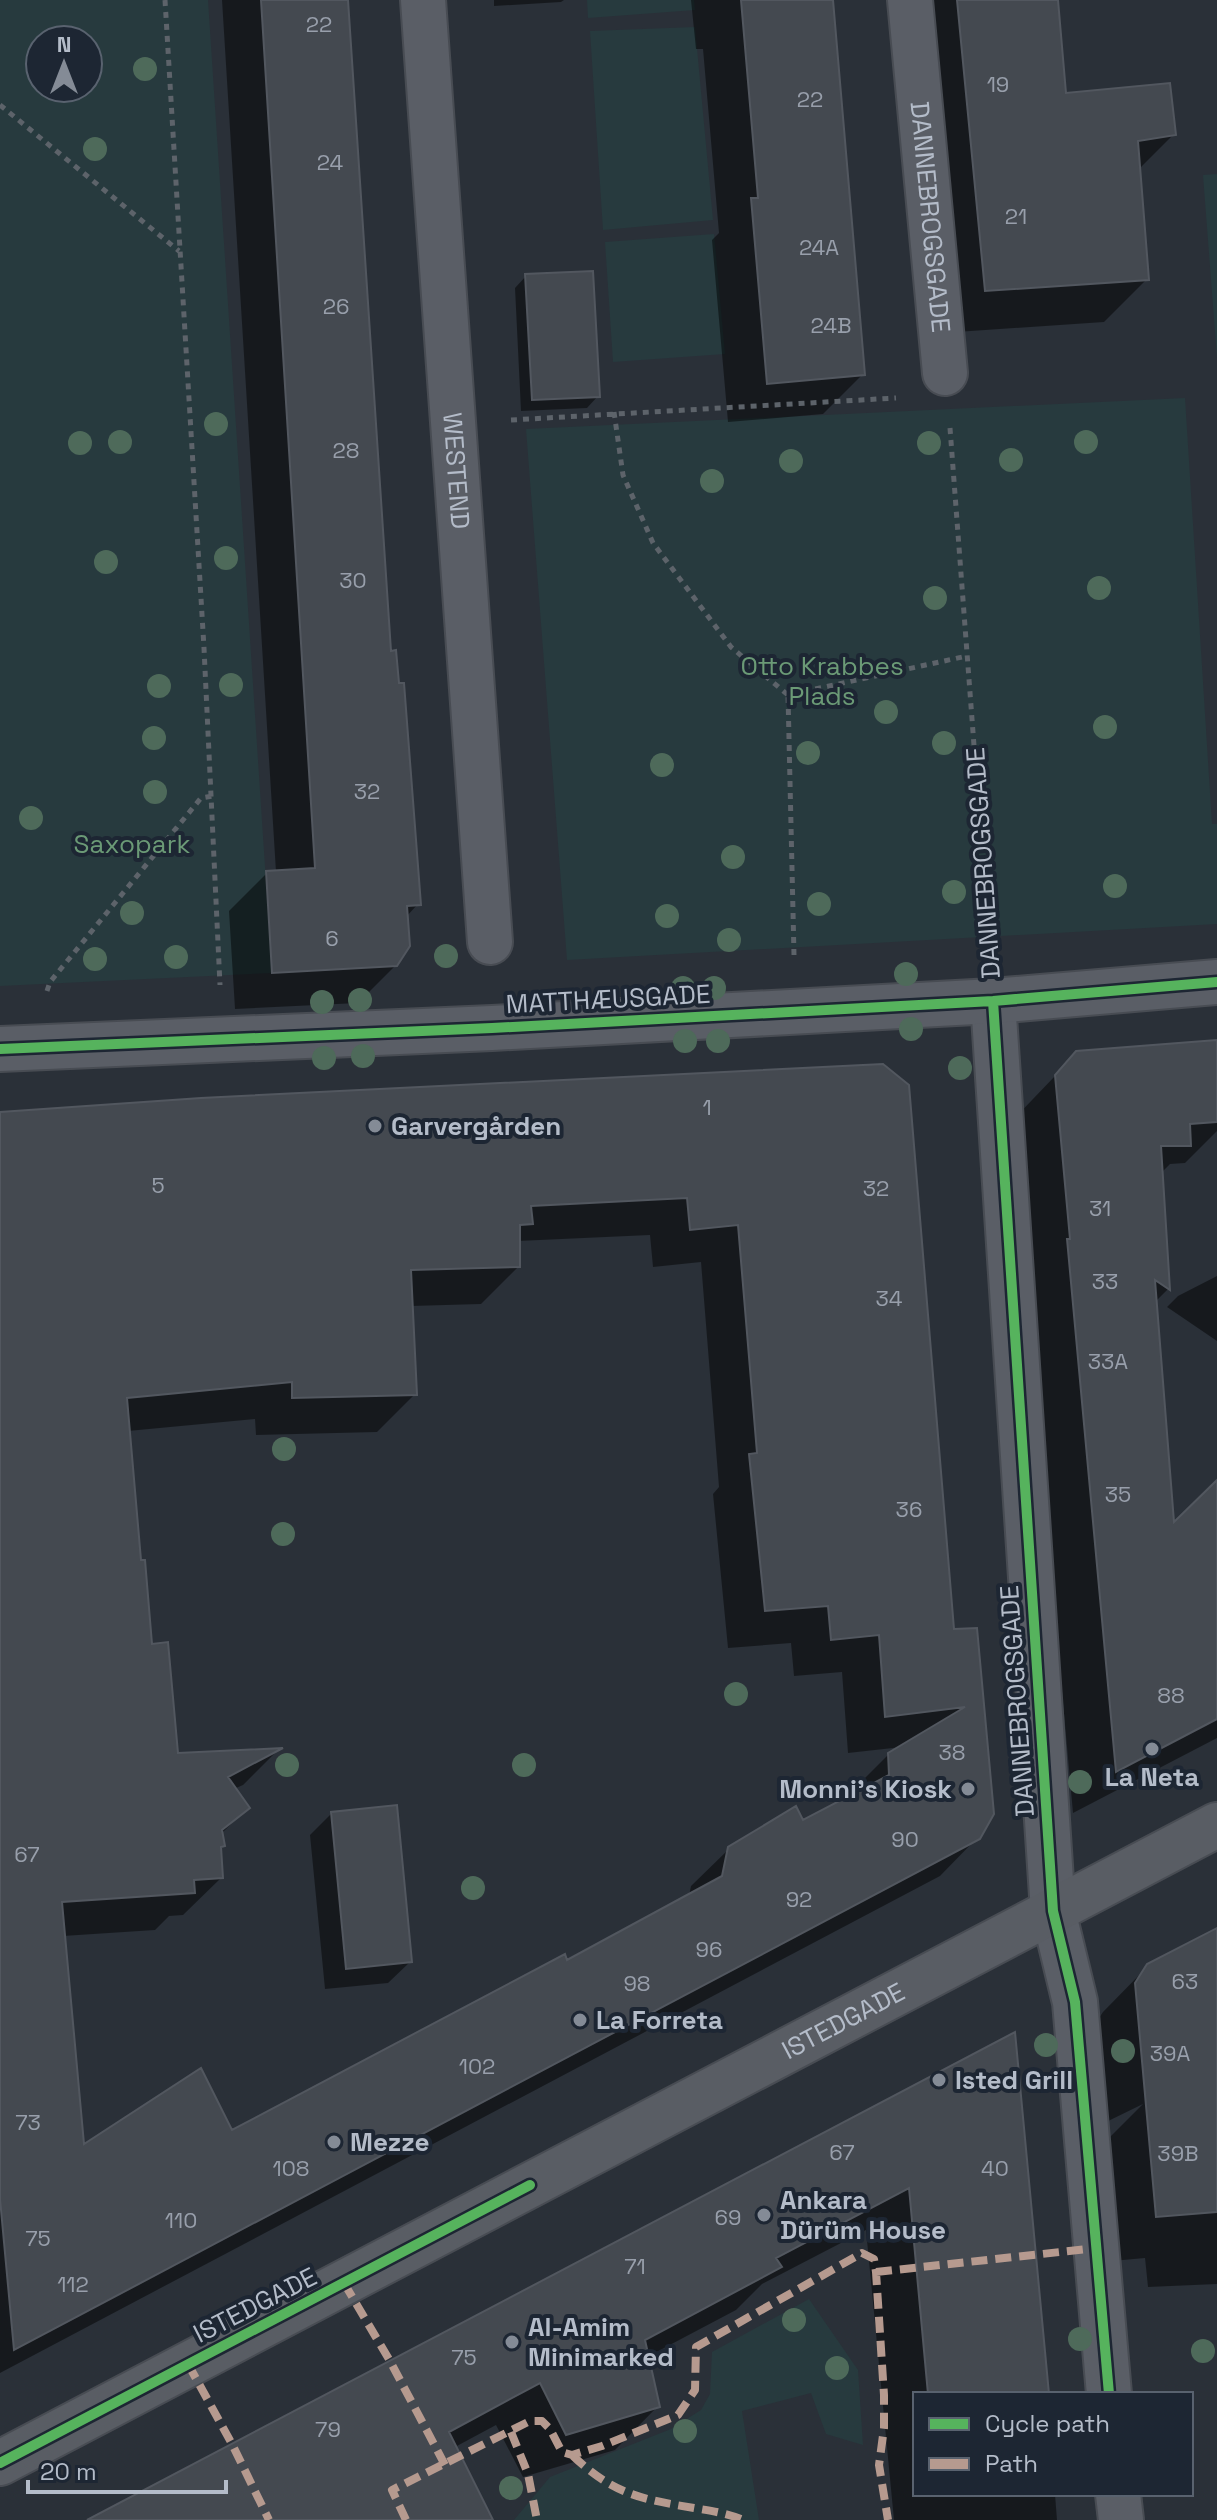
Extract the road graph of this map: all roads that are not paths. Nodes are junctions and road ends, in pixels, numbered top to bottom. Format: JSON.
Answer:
{"nodes":[{"id":1,"x":423,"y":0,"type":"edge"},
{"id":2,"x":910,"y":0,"type":"edge"},
{"id":3,"x":946,"y":384,"type":"road end"},
{"id":4,"x":490,"y":942,"type":"dead end"},
{"id":5,"x":1217,"y":982,"type":"edge"},
{"id":6,"x":993,"y":1001,"type":"junction"},
{"id":7,"x":15,"y":1048,"type":"edge"},
{"id":8,"x":1217,"y":1825,"type":"edge"},
{"id":9,"x":1053,"y":1911,"type":"junction"},
{"id":10,"x":1109,"y":2392,"type":"edge"},
{"id":11,"x":0,"y":2463,"type":"edge"},
{"id":12,"x":1118,"y":2496,"type":"edge"},
{"id":13,"x":1121,"y":2520,"type":"edge"}],
"edges":[{"from":1,"to":4,"type":"street","name":"WESTEND"},
{"from":2,"to":3,"type":"street","name":"DANNEBROGSGADE"},
{"from":5,"to":6,"type":"street","name":"MATTHÆUSGADE"},
{"from":6,"to":7,"type":"street","name":"MATTHÆUSGADE"},
{"from":6,"to":9,"type":"street","name":"DANNEBROGSGADE"},
{"from":8,"to":9,"type":"street","name":"ISTEDGADE"},
{"from":9,"to":10,"type":"street","name":"DANNEBROGSGADE"},
{"from":9,"to":11,"type":"street","name":"ISTEDGADE"},
{"from":12,"to":13,"type":"street"}]}
